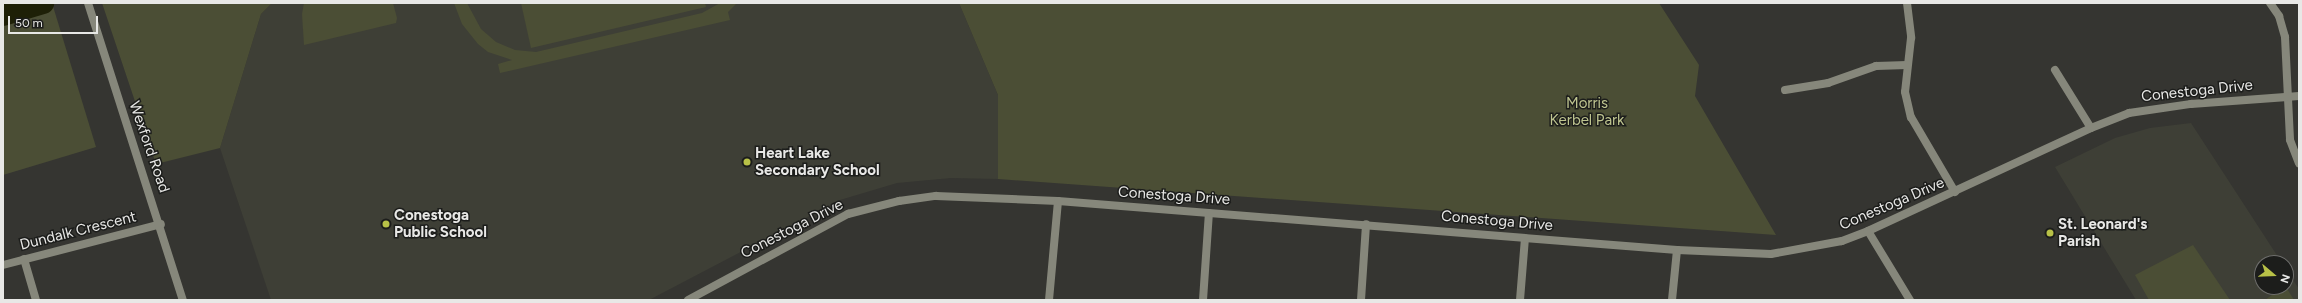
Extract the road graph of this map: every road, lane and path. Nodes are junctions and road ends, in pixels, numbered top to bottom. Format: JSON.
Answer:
{"nodes":[{"id":1,"x":88,"y":3,"type":"edge"},
{"id":2,"x":1907,"y":3,"type":"edge"},
{"id":3,"x":2270,"y":3,"type":"edge"},
{"id":4,"x":1907,"y":65,"type":"junction"},
{"id":5,"x":2055,"y":70,"type":"dead end"},
{"id":6,"x":1785,"y":90,"type":"dead end"},
{"id":7,"x":2299,"y":96,"type":"edge"},
{"id":8,"x":2286,"y":97,"type":"junction"},
{"id":9,"x":2091,"y":128,"type":"junction"},
{"id":10,"x":2299,"y":163,"type":"edge"},
{"id":11,"x":1955,"y":192,"type":"junction"},
{"id":12,"x":1058,"y":201,"type":"junction"},
{"id":13,"x":1209,"y":214,"type":"junction"},
{"id":14,"x":161,"y":224,"type":"junction"},
{"id":15,"x":1366,"y":224,"type":"junction"},
{"id":16,"x":1868,"y":231,"type":"junction"},
{"id":17,"x":1525,"y":238,"type":"junction"},
{"id":18,"x":1677,"y":250,"type":"junction"},
{"id":19,"x":24,"y":259,"type":"junction"},
{"id":20,"x":3,"y":265,"type":"edge"},
{"id":21,"x":36,"y":300,"type":"edge"},
{"id":22,"x":183,"y":300,"type":"edge"},
{"id":23,"x":688,"y":300,"type":"edge"},
{"id":24,"x":1049,"y":300,"type":"edge"},
{"id":25,"x":1203,"y":300,"type":"edge"},
{"id":26,"x":1361,"y":300,"type":"edge"},
{"id":27,"x":1520,"y":300,"type":"edge"},
{"id":28,"x":1672,"y":300,"type":"edge"},
{"id":29,"x":1910,"y":300,"type":"edge"}],
"edges":[{"from":1,"to":14,"type":"street","name":"Wexford Road"},
{"from":2,"to":4,"type":"street"},
{"from":3,"to":8,"type":"street"},
{"from":4,"to":6,"type":"street"},
{"from":4,"to":11,"type":"street"},
{"from":5,"to":9,"type":"street"},
{"from":7,"to":8,"type":"street","name":"Conestoga Drive"},
{"from":8,"to":9,"type":"street","name":"Conestoga Drive"},
{"from":8,"to":10,"type":"street"},
{"from":9,"to":11,"type":"street","name":"Conestoga Drive"},
{"from":11,"to":16,"type":"street","name":"Conestoga Drive"},
{"from":12,"to":13,"type":"street","name":"Conestoga Drive"},
{"from":12,"to":23,"type":"street","name":"Conestoga Drive"},
{"from":12,"to":24,"type":"street"},
{"from":13,"to":15,"type":"street","name":"Conestoga Drive"},
{"from":13,"to":25,"type":"street"},
{"from":14,"to":19,"type":"street","name":"Dundalk Crescent"},
{"from":14,"to":22,"type":"street","name":"Wexford Road"},
{"from":15,"to":17,"type":"street","name":"Conestoga Drive"},
{"from":15,"to":26,"type":"street"},
{"from":16,"to":18,"type":"street","name":"Conestoga Drive"},
{"from":16,"to":29,"type":"street"},
{"from":17,"to":18,"type":"street","name":"Conestoga Drive"},
{"from":17,"to":27,"type":"street"},
{"from":18,"to":28,"type":"street"},
{"from":19,"to":20,"type":"street","name":"Dundalk Crescent"},
{"from":19,"to":21,"type":"street"}]}
